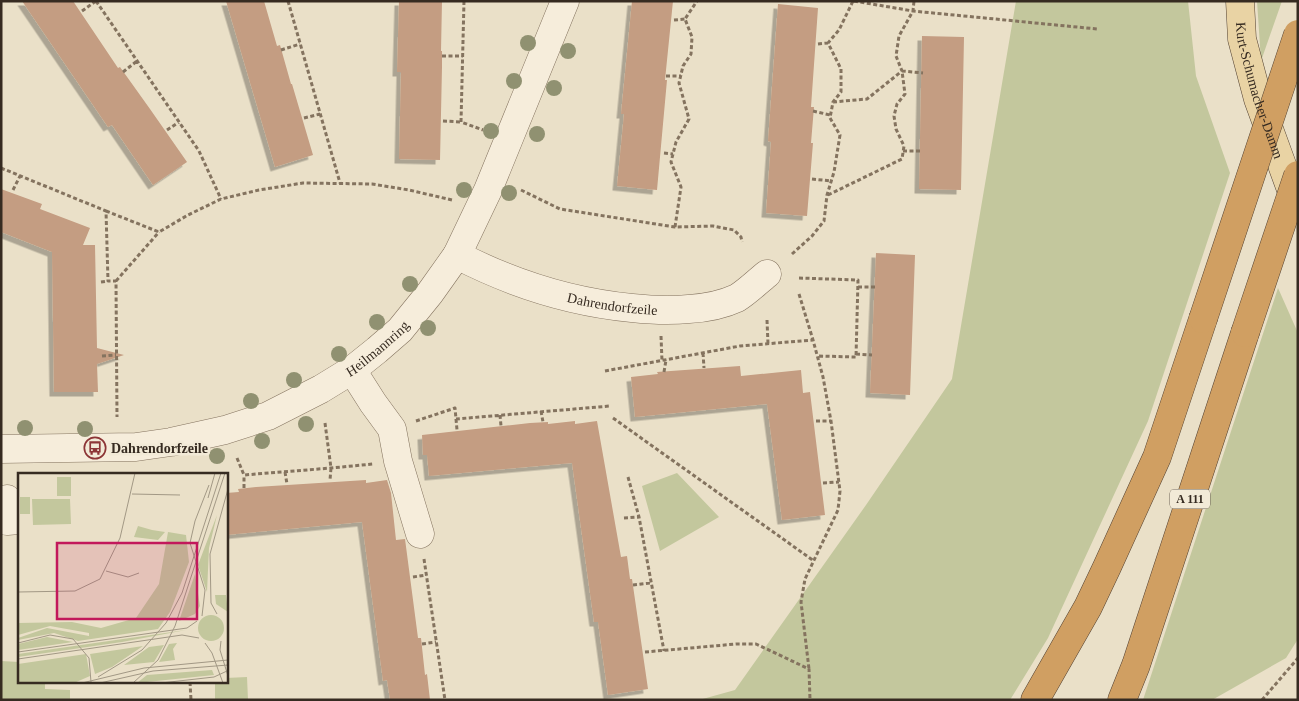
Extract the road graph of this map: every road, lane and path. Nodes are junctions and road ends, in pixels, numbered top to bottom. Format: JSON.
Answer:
{"nodes":[{"id":1,"x":96,"y":1,"type":"edge"},
{"id":2,"x":288,"y":1,"type":"edge"},
{"id":3,"x":464,"y":1,"type":"edge"},
{"id":4,"x":565,"y":1,"type":"edge"},
{"id":5,"x":697,"y":1,"type":"edge"},
{"id":6,"x":854,"y":1,"type":"edge"},
{"id":7,"x":914,"y":1,"type":"edge"},
{"id":8,"x":1240,"y":1,"type":"edge"},
{"id":9,"x":913,"y":11,"type":"junction"},
{"id":10,"x":82,"y":12,"type":"dead end"},
{"id":11,"x":685,"y":19,"type":"junction"},
{"id":12,"x":674,"y":20,"type":"dead end"},
{"id":13,"x":1097,"y":29,"type":"dead end"},
{"id":14,"x":1298,"y":34,"type":"edge"},
{"id":15,"x":828,"y":43,"type":"junction"},
{"id":16,"x":300,"y":44,"type":"junction"},
{"id":17,"x":818,"y":44,"type":"dead end"},
{"id":18,"x":281,"y":50,"type":"dead end"},
{"id":19,"x":442,"y":56,"type":"dead end"},
{"id":20,"x":463,"y":56,"type":"junction"},
{"id":21,"x":137,"y":61,"type":"junction"},
{"id":22,"x":902,"y":71,"type":"junction"},
{"id":23,"x":123,"y":72,"type":"dead end"},
{"id":24,"x":923,"y":73,"type":"dead end"},
{"id":25,"x":666,"y":76,"type":"dead end"},
{"id":26,"x":681,"y":76,"type":"junction"},
{"id":27,"x":833,"y":102,"type":"junction"},
{"id":28,"x":814,"y":111,"type":"dead end"},
{"id":29,"x":320,"y":114,"type":"junction"},
{"id":30,"x":830,"y":115,"type":"junction"},
{"id":31,"x":304,"y":118,"type":"dead end"},
{"id":32,"x":443,"y":121,"type":"dead end"},
{"id":33,"x":179,"y":122,"type":"junction"},
{"id":34,"x":461,"y":122,"type":"junction"},
{"id":35,"x":167,"y":130,"type":"dead end"},
{"id":36,"x":484,"y":130,"type":"dead end"},
{"id":37,"x":903,"y":150,"type":"junction"},
{"id":38,"x":922,"y":151,"type":"dead end"},
{"id":39,"x":664,"y":153,"type":"dead end"},
{"id":40,"x":673,"y":154,"type":"junction"},
{"id":41,"x":1,"y":168,"type":"edge"},
{"id":42,"x":1298,"y":175,"type":"edge"},
{"id":43,"x":20,"y":176,"type":"junction"},
{"id":44,"x":812,"y":179,"type":"dead end"},
{"id":45,"x":831,"y":181,"type":"junction"},
{"id":46,"x":340,"y":183,"type":"junction"},
{"id":47,"x":13,"y":190,"type":"dead end"},
{"id":48,"x":521,"y":190,"type":"dead end"},
{"id":49,"x":828,"y":196,"type":"junction"},
{"id":50,"x":221,"y":199,"type":"junction"},
{"id":51,"x":452,"y":200,"type":"dead end"},
{"id":52,"x":1298,"y":206,"type":"edge"},
{"id":53,"x":106,"y":211,"type":"junction"},
{"id":54,"x":675,"y":227,"type":"junction"},
{"id":55,"x":159,"y":232,"type":"junction"},
{"id":56,"x":742,"y":242,"type":"dead end"},
{"id":57,"x":792,"y":254,"type":"dead end"},
{"id":58,"x":457,"y":255,"type":"junction"},
{"id":59,"x":767,"y":274,"type":"dead end"},
{"id":60,"x":800,"y":278,"type":"dead end"},
{"id":61,"x":108,"y":281,"type":"junction"},
{"id":62,"x":116,"y":281,"type":"junction"},
{"id":63,"x":101,"y":282,"type":"dead end"},
{"id":64,"x":858,"y":287,"type":"junction"},
{"id":65,"x":874,"y":287,"type":"dead end"},
{"id":66,"x":799,"y":294,"type":"dead end"},
{"id":67,"x":767,"y":320,"type":"dead end"},
{"id":68,"x":661,"y":329,"type":"dead end"},
{"id":69,"x":814,"y":340,"type":"junction"},
{"id":70,"x":768,"y":344,"type":"junction"},
{"id":71,"x":703,"y":353,"type":"junction"},
{"id":72,"x":856,"y":354,"type":"junction"},
{"id":73,"x":116,"y":355,"type":"junction"},
{"id":74,"x":872,"y":355,"type":"dead end"},
{"id":75,"x":102,"y":356,"type":"dead end"},
{"id":76,"x":818,"y":356,"type":"junction"},
{"id":77,"x":664,"y":360,"type":"junction"},
{"id":78,"x":704,"y":368,"type":"dead end"},
{"id":79,"x":352,"y":370,"type":"junction"},
{"id":80,"x":605,"y":371,"type":"dead end"},
{"id":81,"x":664,"y":372,"type":"dead end"},
{"id":82,"x":610,"y":406,"type":"dead end"},
{"id":83,"x":541,"y":412,"type":"junction"},
{"id":84,"x":500,"y":415,"type":"junction"},
{"id":85,"x":117,"y":417,"type":"dead end"},
{"id":86,"x":613,"y":418,"type":"dead end"},
{"id":87,"x":456,"y":419,"type":"junction"},
{"id":88,"x":832,"y":420,"type":"junction"},
{"id":89,"x":816,"y":421,"type":"dead end"},
{"id":90,"x":543,"y":422,"type":"dead end"},
{"id":91,"x":325,"y":423,"type":"dead end"},
{"id":92,"x":501,"y":426,"type":"dead end"},
{"id":93,"x":392,"y":429,"type":"junction"},
{"id":94,"x":457,"y":430,"type":"dead end"},
{"id":95,"x":1,"y":449,"type":"edge"},
{"id":96,"x":237,"y":458,"type":"dead end"},
{"id":97,"x":398,"y":461,"type":"junction"},
{"id":98,"x":331,"y":468,"type":"junction"},
{"id":99,"x":285,"y":472,"type":"junction"},
{"id":100,"x":244,"y":475,"type":"junction"},
{"id":101,"x":628,"y":477,"type":"dead end"},
{"id":102,"x":330,"y":480,"type":"dead end"},
{"id":103,"x":839,"y":482,"type":"junction"},
{"id":104,"x":823,"y":483,"type":"dead end"},
{"id":105,"x":287,"y":484,"type":"dead end"},
{"id":106,"x":244,"y":488,"type":"dead end"},
{"id":107,"x":638,"y":517,"type":"junction"},
{"id":108,"x":624,"y":518,"type":"dead end"},
{"id":109,"x":420,"y":534,"type":"joint"},
{"id":110,"x":814,"y":560,"type":"junction"},
{"id":111,"x":426,"y":575,"type":"junction"},
{"id":112,"x":413,"y":577,"type":"dead end"},
{"id":113,"x":651,"y":583,"type":"junction"},
{"id":114,"x":633,"y":585,"type":"dead end"},
{"id":115,"x":436,"y":642,"type":"junction"},
{"id":116,"x":422,"y":644,"type":"dead end"},
{"id":117,"x":664,"y":651,"type":"junction"},
{"id":118,"x":645,"y":652,"type":"dead end"},
{"id":119,"x":1298,"y":658,"type":"edge"},
{"id":120,"x":809,"y":669,"type":"junction"},
{"id":121,"x":190,"y":684,"type":"edge"},
{"id":122,"x":191,"y":700,"type":"edge"},
{"id":123,"x":445,"y":700,"type":"edge"},
{"id":124,"x":810,"y":700,"type":"edge"},
{"id":125,"x":1035,"y":700,"type":"edge"},
{"id":126,"x":1122,"y":700,"type":"edge"},
{"id":127,"x":1262,"y":700,"type":"edge"}],
"edges":[{"from":1,"to":10,"type":"path"},
{"from":1,"to":21,"type":"path"},
{"from":2,"to":16,"type":"path"},
{"from":3,"to":20,"type":"path"},
{"from":4,"to":58,"type":"street","name":"Heilmannring"},
{"from":5,"to":11,"type":"path"},
{"from":6,"to":9,"type":"path"},
{"from":6,"to":15,"type":"path"},
{"from":7,"to":9,"type":"path"},
{"from":8,"to":52,"type":"main road","name":"Kurt-Schumacher-Damm"},
{"from":9,"to":13,"type":"path"},
{"from":9,"to":22,"type":"path"},
{"from":11,"to":12,"type":"path"},
{"from":11,"to":26,"type":"path"},
{"from":14,"to":125,"type":"highway","bridge":true},
{"from":15,"to":17,"type":"path"},
{"from":15,"to":27,"type":"path"},
{"from":16,"to":18,"type":"path"},
{"from":16,"to":29,"type":"path"},
{"from":19,"to":20,"type":"path"},
{"from":20,"to":34,"type":"path"},
{"from":21,"to":23,"type":"path"},
{"from":21,"to":33,"type":"path"},
{"from":22,"to":24,"type":"path"},
{"from":22,"to":27,"type":"path"},
{"from":22,"to":37,"type":"path"},
{"from":25,"to":26,"type":"path"},
{"from":26,"to":40,"type":"path"},
{"from":27,"to":30,"type":"path"},
{"from":28,"to":30,"type":"path"},
{"from":29,"to":31,"type":"path"},
{"from":29,"to":46,"type":"path"},
{"from":30,"to":45,"type":"path"},
{"from":32,"to":34,"type":"path"},
{"from":33,"to":35,"type":"path"},
{"from":33,"to":50,"type":"path"},
{"from":34,"to":36,"type":"path"},
{"from":37,"to":38,"type":"path"},
{"from":37,"to":49,"type":"path"},
{"from":39,"to":40,"type":"path"},
{"from":40,"to":54,"type":"path"},
{"from":41,"to":43,"type":"path"},
{"from":42,"to":126,"type":"highway","number":"A 111","bridge":true},
{"from":43,"to":47,"type":"path"},
{"from":43,"to":53,"type":"path"},
{"from":44,"to":45,"type":"path"},
{"from":45,"to":49,"type":"path"},
{"from":46,"to":50,"type":"path"},
{"from":46,"to":51,"type":"path"},
{"from":48,"to":54,"type":"path"},
{"from":49,"to":57,"type":"path"},
{"from":50,"to":55,"type":"path"},
{"from":53,"to":55,"type":"path"},
{"from":53,"to":61,"type":"path"},
{"from":54,"to":56,"type":"path"},
{"from":55,"to":62,"type":"path"},
{"from":58,"to":59,"type":"street","name":"Dahrendorfzeile"},
{"from":58,"to":79,"type":"street","name":"Heilmannring"},
{"from":60,"to":64,"type":"path"},
{"from":61,"to":62,"type":"path"},
{"from":61,"to":63,"type":"path"},
{"from":62,"to":73,"type":"path"},
{"from":64,"to":65,"type":"path"},
{"from":64,"to":72,"type":"path"},
{"from":66,"to":69,"type":"path"},
{"from":67,"to":70,"type":"path"},
{"from":68,"to":77,"type":"path"},
{"from":69,"to":70,"type":"path"},
{"from":69,"to":76,"type":"path"},
{"from":70,"to":71,"type":"path"},
{"from":71,"to":77,"type":"path"},
{"from":71,"to":78,"type":"path"},
{"from":72,"to":74,"type":"path"},
{"from":72,"to":76,"type":"path"},
{"from":73,"to":75,"type":"path"},
{"from":73,"to":85,"type":"path"},
{"from":76,"to":88,"type":"path"},
{"from":77,"to":80,"type":"path"},
{"from":77,"to":81,"type":"path"},
{"from":79,"to":93,"type":"street"},
{"from":79,"to":95,"type":"street","name":"Heilmannring"},
{"from":82,"to":83,"type":"path"},
{"from":83,"to":84,"type":"path"},
{"from":83,"to":90,"type":"path"},
{"from":84,"to":87,"type":"path"},
{"from":84,"to":92,"type":"path"},
{"from":86,"to":110,"type":"path"},
{"from":87,"to":93,"type":"path"},
{"from":87,"to":94,"type":"path"},
{"from":88,"to":89,"type":"path"},
{"from":88,"to":103,"type":"path"},
{"from":91,"to":98,"type":"path"},
{"from":93,"to":97,"type":"street"},
{"from":96,"to":100,"type":"path"},
{"from":97,"to":98,"type":"path"},
{"from":97,"to":109,"type":"street"},
{"from":98,"to":99,"type":"path"},
{"from":98,"to":102,"type":"path"},
{"from":99,"to":100,"type":"path"},
{"from":99,"to":105,"type":"path"},
{"from":100,"to":106,"type":"path"},
{"from":101,"to":107,"type":"path"},
{"from":103,"to":104,"type":"path"},
{"from":103,"to":110,"type":"path"},
{"from":107,"to":108,"type":"path"},
{"from":107,"to":113,"type":"path"},
{"from":109,"to":111,"type":"path"},
{"from":110,"to":120,"type":"path"},
{"from":111,"to":112,"type":"path"},
{"from":111,"to":115,"type":"path"},
{"from":113,"to":114,"type":"path"},
{"from":113,"to":117,"type":"path"},
{"from":115,"to":116,"type":"path"},
{"from":115,"to":123,"type":"path"},
{"from":117,"to":118,"type":"path"},
{"from":117,"to":120,"type":"path"},
{"from":119,"to":127,"type":"path"},
{"from":120,"to":124,"type":"path"},
{"from":121,"to":122,"type":"path"}]}
